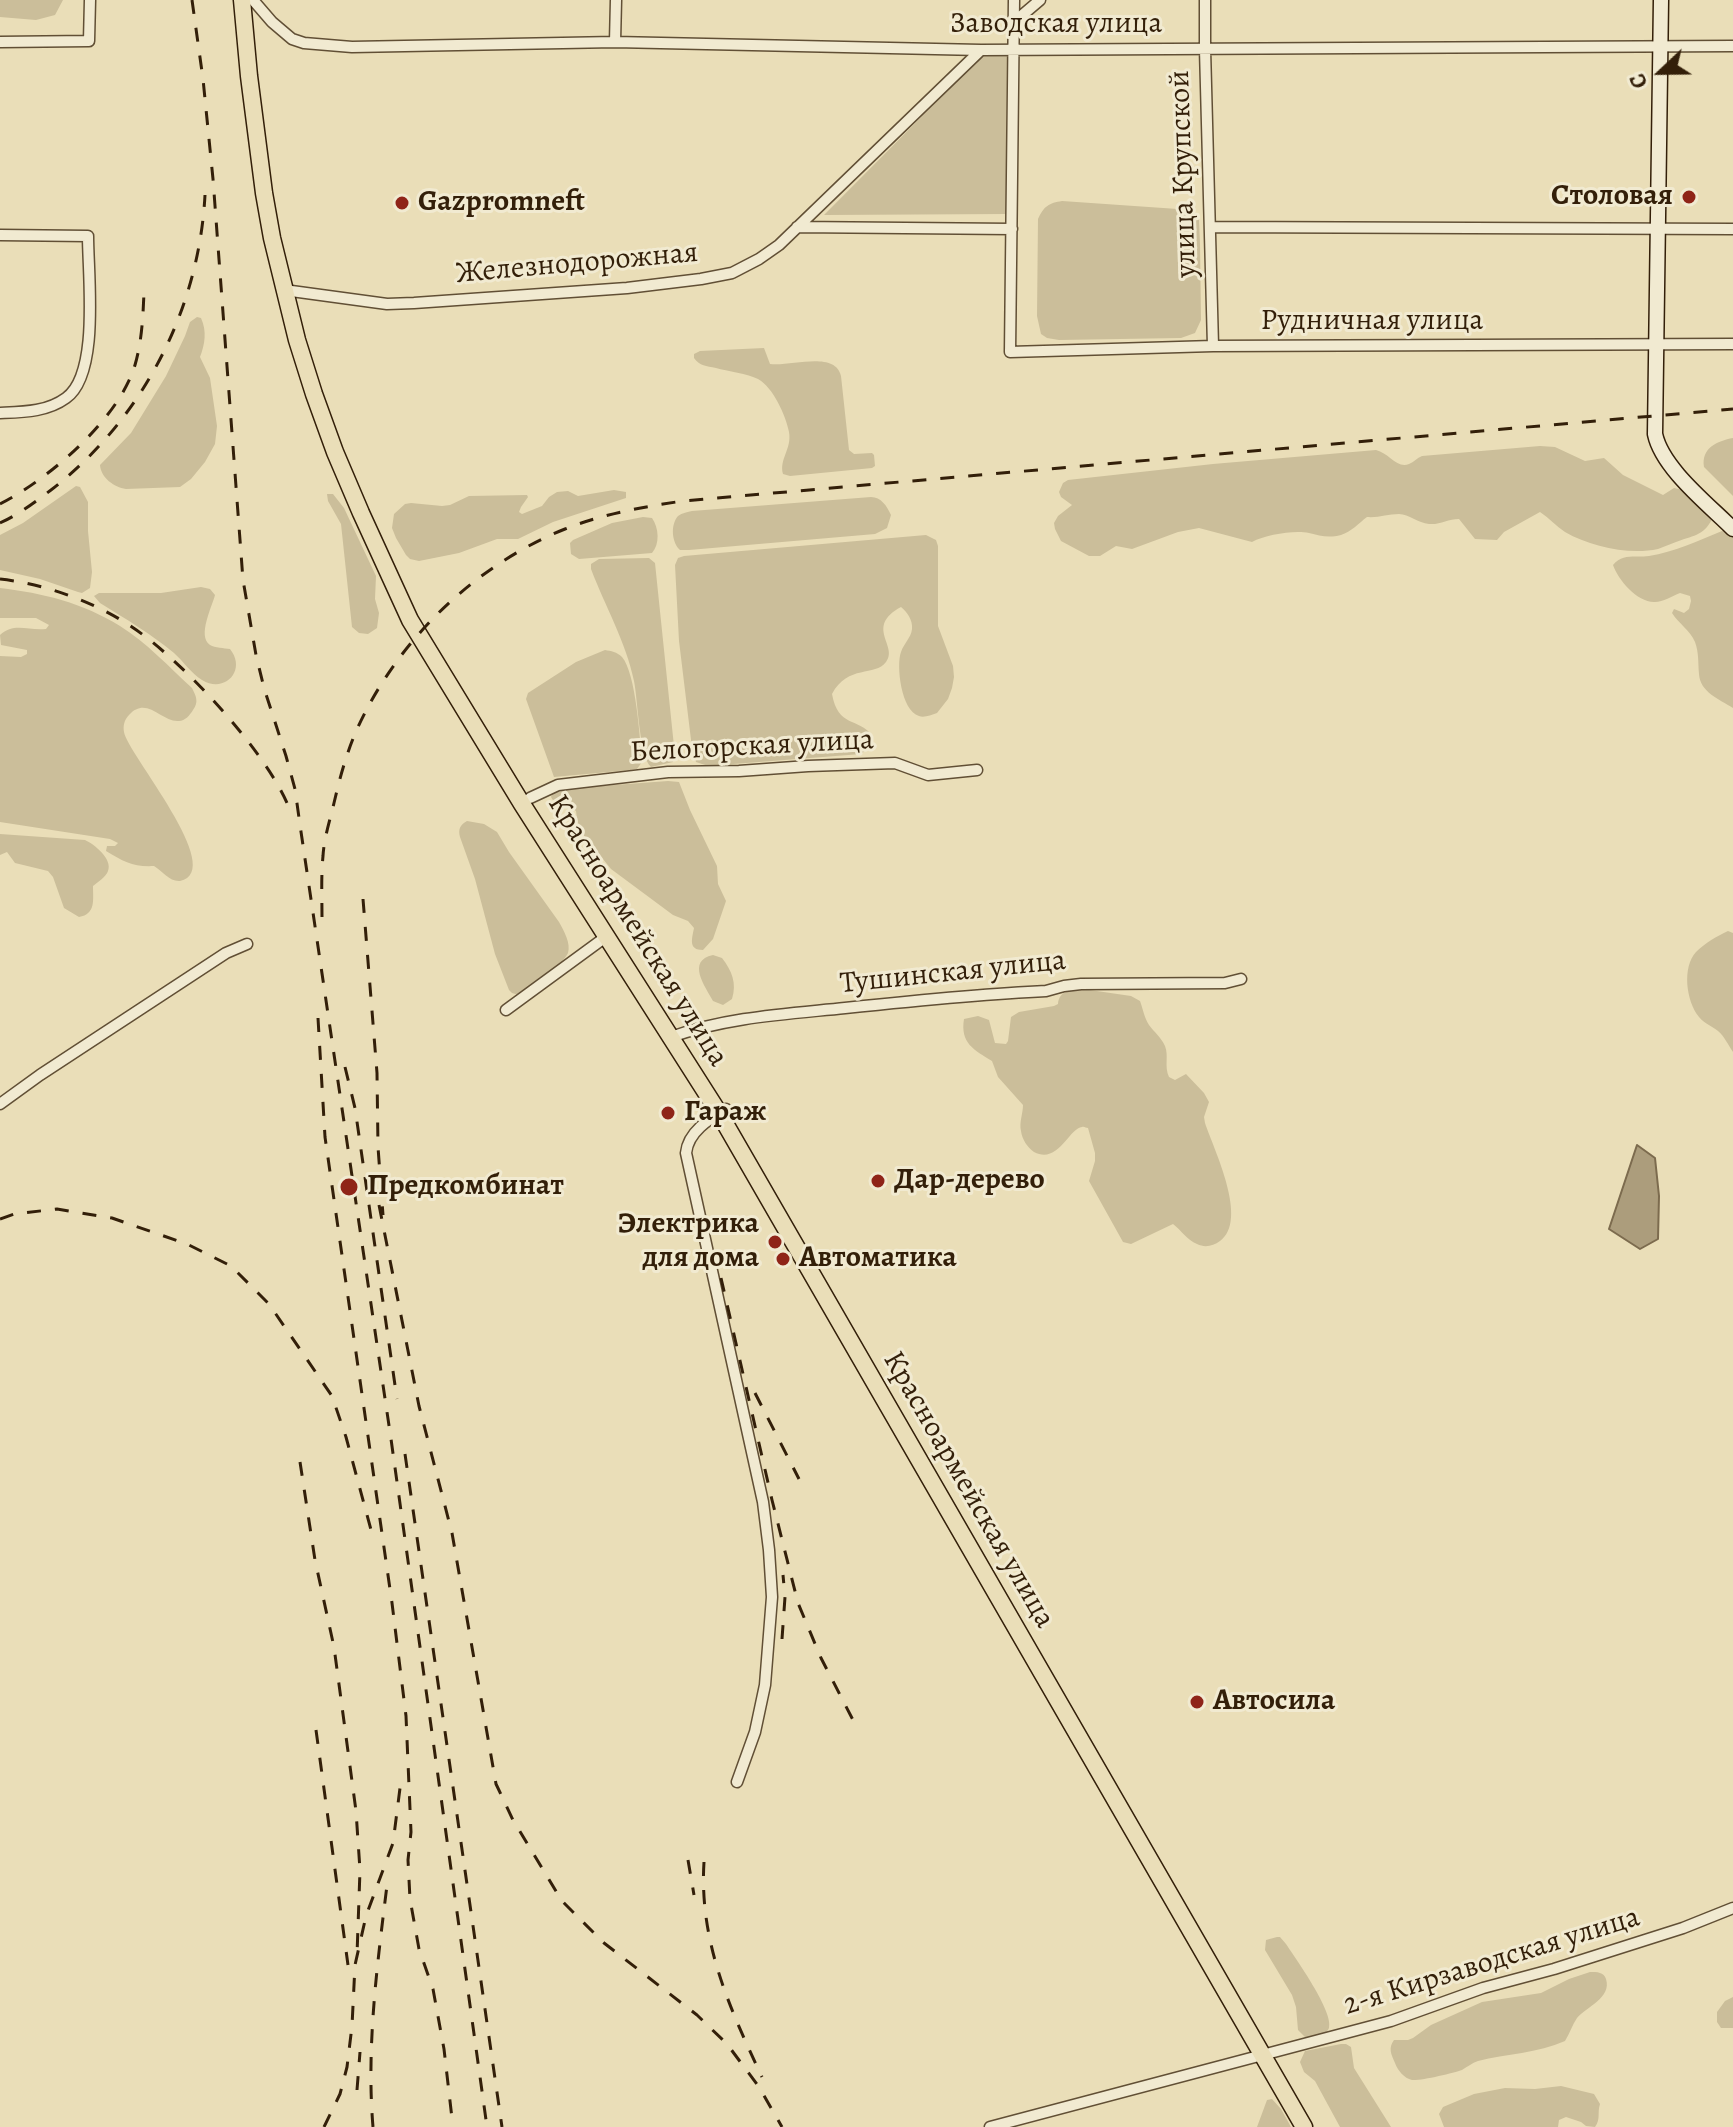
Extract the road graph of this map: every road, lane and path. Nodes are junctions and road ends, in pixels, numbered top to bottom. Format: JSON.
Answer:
{"nodes":[{"id":1,"x":90,"y":0,"type":"edge"},
{"id":2,"x":242,"y":0,"type":"edge"},
{"id":3,"x":253,"y":0,"type":"edge"},
{"id":4,"x":616,"y":0,"type":"edge"},
{"id":5,"x":1014,"y":0,"type":"edge"},
{"id":6,"x":1040,"y":0,"type":"edge"},
{"id":7,"x":1205,"y":0,"type":"edge"},
{"id":8,"x":1661,"y":0,"type":"edge"},
{"id":9,"x":1013,"y":23,"type":"junction"},
{"id":10,"x":0,"y":42,"type":"edge"},
{"id":11,"x":615,"y":42,"type":"junction"},
{"id":12,"x":1733,"y":46,"type":"edge"},
{"id":13,"x":1661,"y":47,"type":"junction"},
{"id":14,"x":1013,"y":49,"type":"junction"},
{"id":15,"x":1205,"y":49,"type":"junction"},
{"id":16,"x":981,"y":50,"type":"junction"},
{"id":17,"x":797,"y":227,"type":"junction"},
{"id":18,"x":1210,"y":227,"type":"junction"},
{"id":19,"x":1012,"y":229,"type":"junction"},
{"id":20,"x":1658,"y":229,"type":"junction"},
{"id":21,"x":1733,"y":229,"type":"edge"},
{"id":22,"x":0,"y":235,"type":"edge"},
{"id":23,"x":288,"y":291,"type":"junction"},
{"id":24,"x":1733,"y":344,"type":"edge"},
{"id":25,"x":1656,"y":345,"type":"junction"},
{"id":26,"x":1213,"y":346,"type":"junction"},
{"id":27,"x":0,"y":413,"type":"edge"},
{"id":28,"x":1733,"y":529,"type":"edge"},
{"id":29,"x":977,"y":770,"type":"dead end"},
{"id":30,"x":530,"y":798,"type":"junction"},
{"id":31,"x":607,"y":936,"type":"junction"},
{"id":32,"x":247,"y":944,"type":"dead end"},
{"id":33,"x":1241,"y":979,"type":"dead end"},
{"id":34,"x":506,"y":1010,"type":"dead end"},
{"id":35,"x":676,"y":1035,"type":"junction"},
{"id":36,"x":0,"y":1104,"type":"edge"},
{"id":37,"x":722,"y":1111,"type":"junction"},
{"id":38,"x":737,"y":1782,"type":"dead end"},
{"id":39,"x":1733,"y":1908,"type":"edge"},
{"id":40,"x":1267,"y":2055,"type":"junction"},
{"id":41,"x":990,"y":2127,"type":"edge"},
{"id":42,"x":1304,"y":2127,"type":"edge"},
{"id":43,"x":1314,"y":2127,"type":"edge"}],
"edges":[{"from":1,"to":10,"type":"street"},
{"from":2,"to":23,"type":"main road","name":"Красноармейская улица"},
{"from":3,"to":11,"type":"street","name":"Заводская улица"},
{"from":3,"to":23,"type":"main road","name":"Красноармейская улица"},
{"from":4,"to":11,"type":"street"},
{"from":5,"to":9,"type":"street"},
{"from":6,"to":9,"type":"street"},
{"from":7,"to":15,"type":"street","name":"улица Крупской"},
{"from":8,"to":13,"type":"street"},
{"from":9,"to":14,"type":"street"},
{"from":11,"to":16,"type":"street","name":"Заводская улица"},
{"from":12,"to":13,"type":"street","name":"Заводская улица"},
{"from":13,"to":15,"type":"street","name":"Заводская улица"},
{"from":13,"to":20,"type":"street"},
{"from":14,"to":15,"type":"street","name":"Заводская улица"},
{"from":14,"to":16,"type":"street","name":"Заводская улица"},
{"from":14,"to":19,"type":"street"},
{"from":15,"to":18,"type":"street","name":"улица Крупской"},
{"from":16,"to":17,"type":"street","name":"Железнодорожная"},
{"from":17,"to":19,"type":"street"},
{"from":17,"to":23,"type":"street","name":"Железнодорожная"},
{"from":18,"to":20,"type":"street"},
{"from":18,"to":26,"type":"street","name":"улица Крупской"},
{"from":19,"to":26,"type":"street","name":"Рудничная улица"},
{"from":20,"to":21,"type":"street"},
{"from":20,"to":25,"type":"street"},
{"from":22,"to":27,"type":"street"},
{"from":23,"to":30,"type":"main road","name":"Красноармейская улица"},
{"from":23,"to":31,"type":"main road","name":"Красноармейская улица"},
{"from":24,"to":25,"type":"street","name":"Рудничная улица"},
{"from":25,"to":26,"type":"street","name":"Рудничная улица"},
{"from":25,"to":28,"type":"street"},
{"from":29,"to":30,"type":"street","name":"Белогорская улица"},
{"from":30,"to":35,"type":"main road","name":"Красноармейская улица"},
{"from":31,"to":34,"type":"street"},
{"from":31,"to":35,"type":"main road","name":"Красноармейская улица"},
{"from":32,"to":36,"type":"street"},
{"from":33,"to":35,"type":"street","name":"Тушинская улица"},
{"from":35,"to":37,"type":"main road","name":"Красноармейская улица"},
{"from":37,"to":38,"type":"street"},
{"from":37,"to":40,"type":"main road","name":"Красноармейская улица"},
{"from":39,"to":40,"type":"street","name":"2-я Кирзаводская улица"},
{"from":40,"to":41,"type":"street","name":"2-я Кирзаводская улица"},
{"from":40,"to":42,"type":"main road","name":"Красноармейская улица"},
{"from":40,"to":43,"type":"main road","name":"Красноармейская улица"}]}
